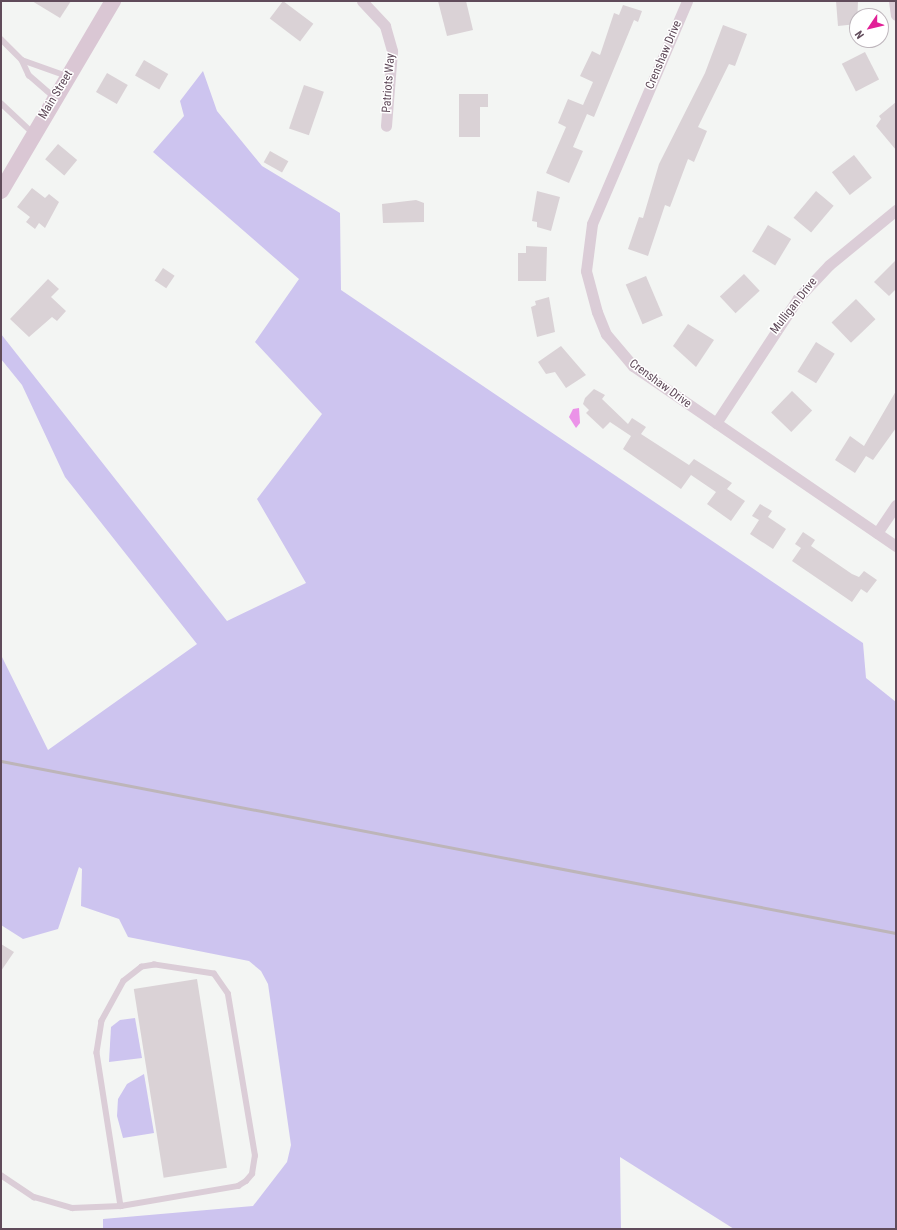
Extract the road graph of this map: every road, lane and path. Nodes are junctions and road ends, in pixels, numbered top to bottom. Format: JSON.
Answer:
{"nodes":[{"id":1,"x":113,"y":1,"type":"edge"},
{"id":2,"x":362,"y":1,"type":"edge"},
{"id":3,"x":687,"y":1,"type":"edge"},
{"id":4,"x":894,"y":1,"type":"edge"},
{"id":5,"x":896,"y":15,"type":"edge"},
{"id":6,"x":1,"y":39,"type":"edge"},
{"id":7,"x":6,"y":45,"type":"junction"},
{"id":8,"x":1,"y":51,"type":"edge"},
{"id":9,"x":22,"y":60,"type":"junction"},
{"id":10,"x":67,"y":76,"type":"junction"},
{"id":11,"x":55,"y":97,"type":"junction"},
{"id":12,"x":1,"y":103,"type":"edge"},
{"id":13,"x":386,"y":126,"type":"dead end"},
{"id":14,"x":34,"y":133,"type":"junction"},
{"id":15,"x":1,"y":191,"type":"edge"},
{"id":16,"x":896,"y":210,"type":"edge"},
{"id":17,"x":716,"y":423,"type":"junction"},
{"id":18,"x":896,"y":505,"type":"edge"},
{"id":19,"x":877,"y":533,"type":"junction"},
{"id":20,"x":896,"y":546,"type":"edge"},
{"id":21,"x":1,"y":1175,"type":"edge"},
{"id":22,"x":121,"y":1206,"type":"junction"}],
"edges":[{"from":1,"to":10,"type":"street","name":"Main Street"},
{"from":2,"to":13,"type":"street","name":"Patriots Way"},
{"from":3,"to":17,"type":"street","name":"Crenshaw Drive"},
{"from":4,"to":5,"type":"street"},
{"from":6,"to":7,"type":"lane"},
{"from":7,"to":8,"type":"lane"},
{"from":7,"to":9,"type":"lane"},
{"from":9,"to":10,"type":"lane"},
{"from":9,"to":11,"type":"lane"},
{"from":10,"to":11,"type":"street","name":"Main Street"},
{"from":11,"to":14,"type":"street","name":"Main Street"},
{"from":12,"to":14,"type":"lane"},
{"from":14,"to":15,"type":"street","name":"Main Street"},
{"from":16,"to":17,"type":"street","name":"Mulligan Drive"},
{"from":17,"to":19,"type":"street","name":"Crenshaw Drive"},
{"from":18,"to":19,"type":"street"},
{"from":19,"to":20,"type":"street","name":"Crenshaw Drive"},
{"from":21,"to":22,"type":"lane"},
{"from":22,"to":22,"type":"lane"}]}
